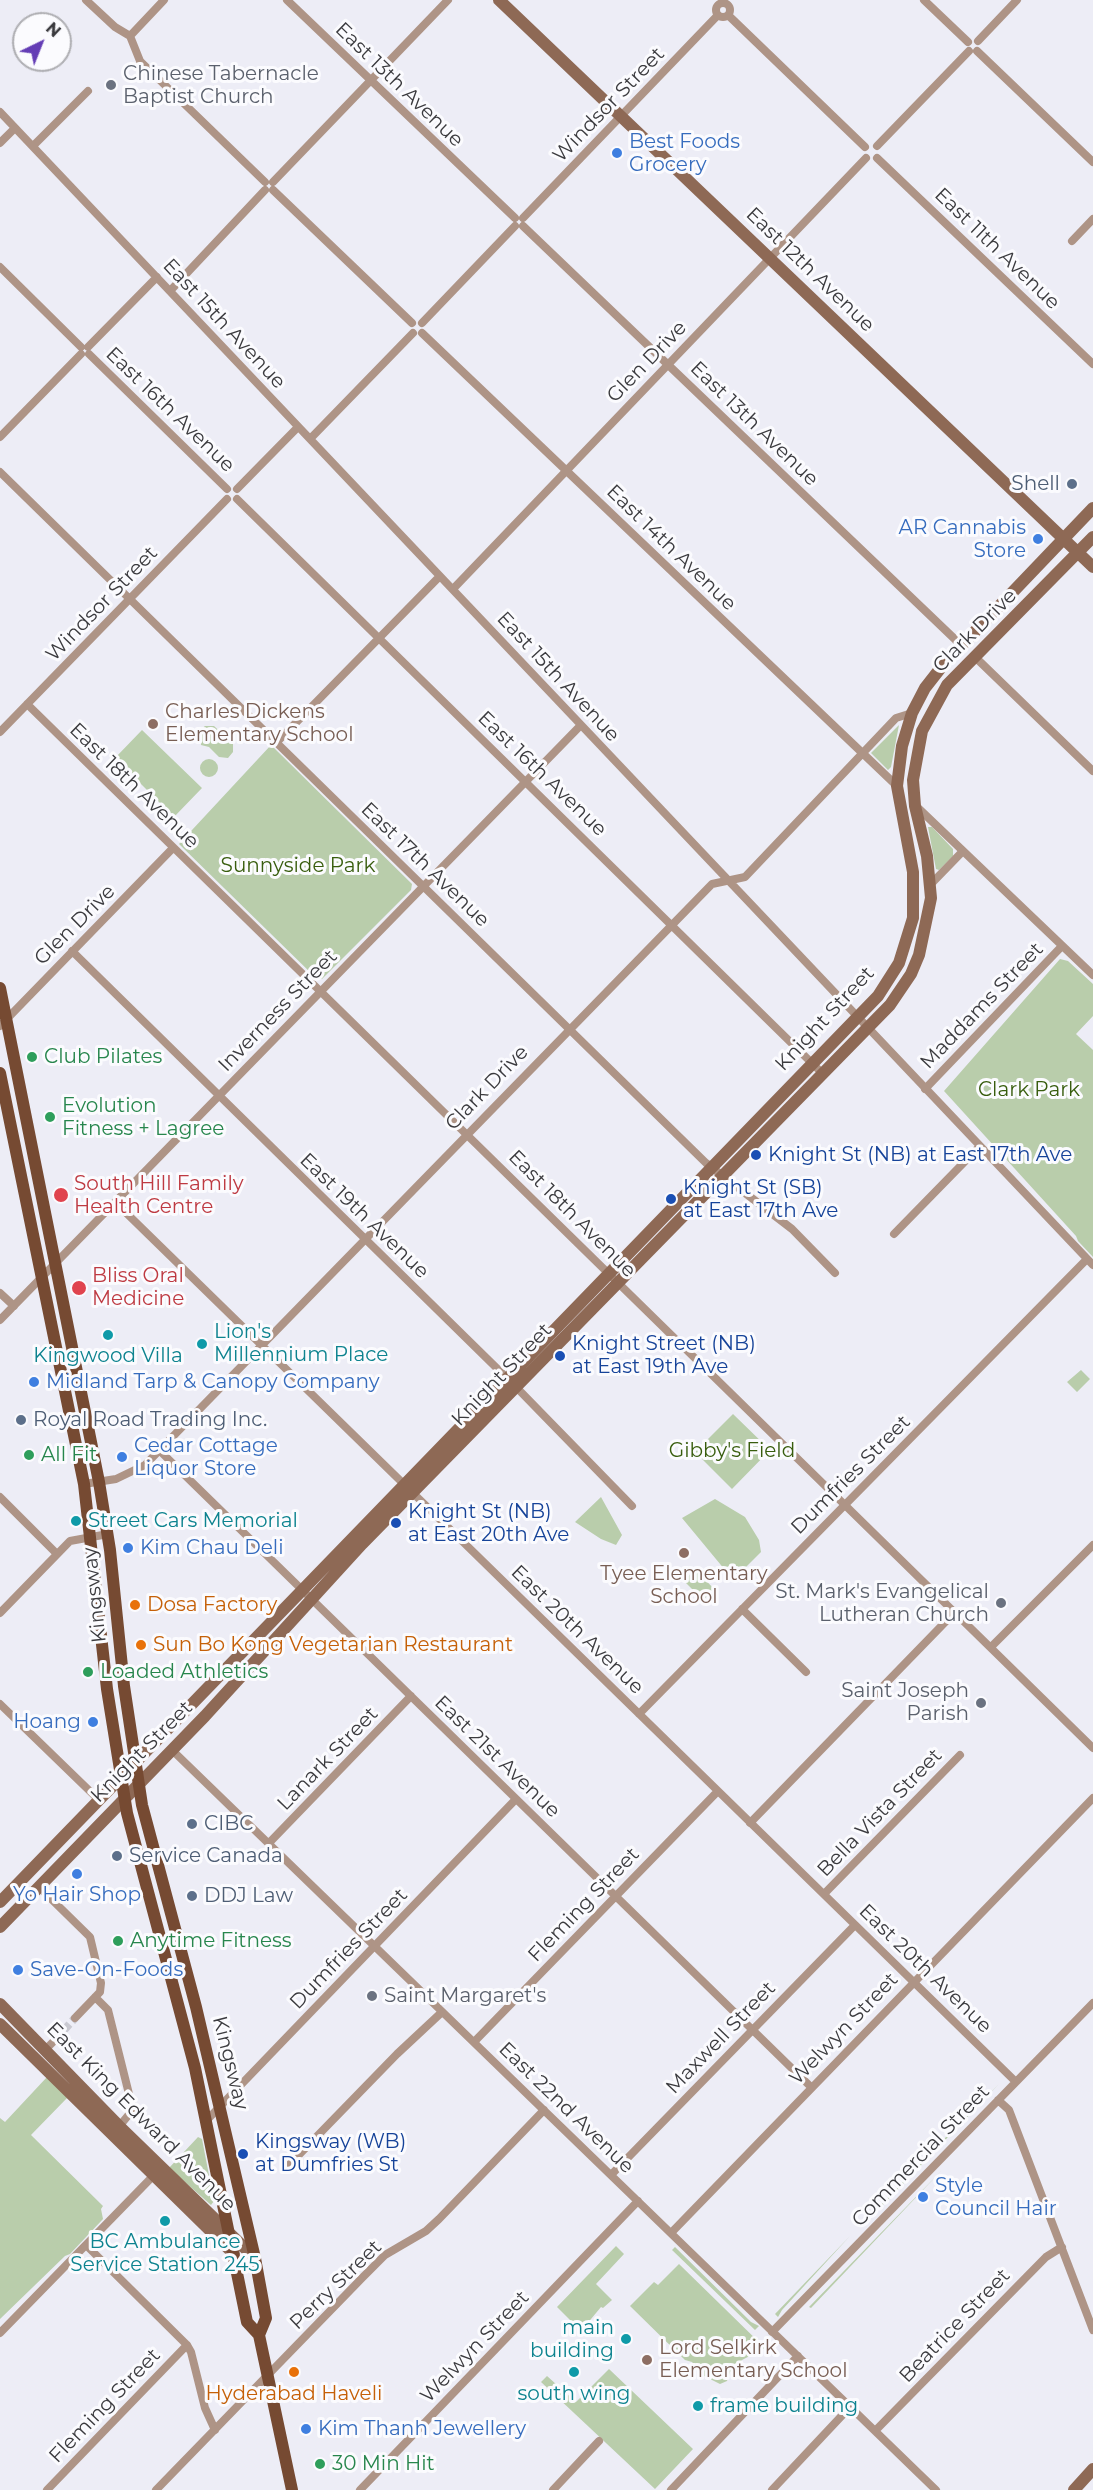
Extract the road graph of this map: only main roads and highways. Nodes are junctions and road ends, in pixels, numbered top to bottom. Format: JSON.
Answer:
{"nodes":[{"id":1,"x":499,"y":0,"type":"edge"},
{"id":2,"x":1093,"y":508,"type":"edge"},
{"id":3,"x":1093,"y":537,"type":"edge"},
{"id":4,"x":1064,"y":539,"type":"junction"},
{"id":5,"x":1078,"y":553,"type":"junction"},
{"id":6,"x":1093,"y":567,"type":"edge"},
{"id":7,"x":897,"y":786,"type":"joint"},
{"id":8,"x":915,"y":806,"type":"joint"},
{"id":9,"x":0,"y":988,"type":"edge"},
{"id":10,"x":3,"y":1023,"type":"edge"},
{"id":11,"x":0,"y":1073,"type":"edge"},
{"id":12,"x":717,"y":1171,"type":"junction"},
{"id":13,"x":614,"y":1279,"type":"junction"},
{"id":14,"x":409,"y":1488,"type":"junction"},
{"id":15,"x":135,"y":1763,"type":"junction"},
{"id":16,"x":121,"y":1778,"type":"junction"},
{"id":17,"x":138,"y":1785,"type":"junction"},
{"id":18,"x":124,"y":1798,"type":"junction"},
{"id":19,"x":0,"y":1902,"type":"edge"},
{"id":20,"x":0,"y":1927,"type":"edge"},
{"id":21,"x":0,"y":2004,"type":"edge"},
{"id":22,"x":0,"y":2024,"type":"edge"},
{"id":23,"x":116,"y":2130,"type":"junction"},
{"id":24,"x":158,"y":2171,"type":"junction"},
{"id":25,"x":228,"y":2231,"type":"junction"},
{"id":26,"x":234,"y":2254,"type":"junction"},
{"id":27,"x":255,"y":2258,"type":"junction"},
{"id":28,"x":259,"y":2335,"type":"junction"},
{"id":29,"x":1093,"y":2469,"type":"edge"},
{"id":30,"x":292,"y":2490,"type":"edge"},
{"id":31,"x":1074,"y":2490,"type":"edge"}],
"edges":[{"from":1,"to":4,"type":"main road","name":"East 12th Avenue"},
{"from":2,"to":4,"type":"main road","name":"Clark Drive"},
{"from":3,"to":5,"type":"main road","name":"Clark Drive"},
{"from":4,"to":5,"type":"main road","name":"East 12th Avenue"},
{"from":4,"to":7,"type":"main road","name":"Clark Drive"},
{"from":5,"to":6,"type":"main road","name":"East 12th Avenue"},
{"from":5,"to":8,"type":"main road","name":"Clark Drive"},
{"from":7,"to":12,"type":"main road","name":"Knight Street"},
{"from":8,"to":12,"type":"main road","name":"Knight Street"},
{"from":9,"to":10,"type":"main road","name":"Kingsway"},
{"from":10,"to":15,"type":"main road","name":"Kingsway"},
{"from":11,"to":16,"type":"main road","name":"Kingsway"},
{"from":12,"to":13,"type":"main road","name":"Knight Street"},
{"from":13,"to":14,"type":"main road","name":"Knight Street"},
{"from":13,"to":14,"type":"main road","name":"Knight Street"},
{"from":14,"to":15,"type":"main road","name":"Knight Street"},
{"from":14,"to":17,"type":"main road","name":"Knight Street"},
{"from":15,"to":16,"type":"main road","name":"Knight Street"},
{"from":15,"to":17,"type":"main road","name":"Kingsway"},
{"from":16,"to":18,"type":"main road","name":"Kingsway"},
{"from":16,"to":19,"type":"main road","name":"Knight Street"},
{"from":17,"to":18,"type":"main road","name":"Knight Street"},
{"from":17,"to":27,"type":"main road","name":"Kingsway"},
{"from":18,"to":20,"type":"main road","name":"Knight Street"},
{"from":18,"to":25,"type":"main road","name":"Kingsway"},
{"from":21,"to":23,"type":"main road","name":"East King Edward Avenue"},
{"from":22,"to":23,"type":"main road","name":"East King Edward Avenue"},
{"from":23,"to":24,"type":"main road","name":"East King Edward Avenue"},
{"from":24,"to":25,"type":"main road","name":"East King Edward Avenue"},
{"from":24,"to":26,"type":"main road","name":"East King Edward Avenue"},
{"from":25,"to":26,"type":"main road","name":"Kingsway"},
{"from":25,"to":27,"type":"main road","name":"East King Edward Avenue"},
{"from":26,"to":28,"type":"main road","name":"Kingsway"},
{"from":27,"to":28,"type":"main road","name":"Kingsway"},
{"from":28,"to":30,"type":"main road","name":"Kingsway"},
{"from":29,"to":31,"type":"main road"}]}
